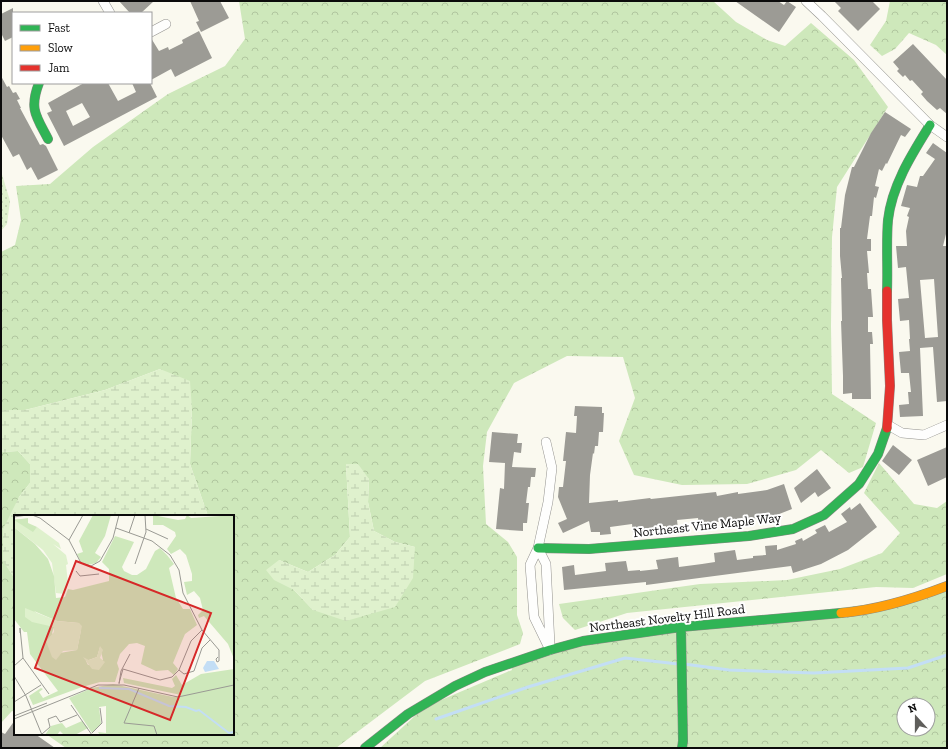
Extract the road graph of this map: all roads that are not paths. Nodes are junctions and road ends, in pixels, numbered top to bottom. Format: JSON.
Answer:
{"nodes":[{"id":1,"x":103,"y":1,"type":"edge"},
{"id":2,"x":806,"y":1,"type":"edge"},
{"id":3,"x":109,"y":12,"type":"edge"},
{"id":4,"x":166,"y":24,"type":"dead end"},
{"id":5,"x":152,"y":31,"type":"edge"},
{"id":6,"x":39,"y":84,"type":"edge"},
{"id":7,"x":930,"y":125,"type":"junction"},
{"id":8,"x":947,"y":137,"type":"edge"},
{"id":9,"x":48,"y":139,"type":"dead end"},
{"id":10,"x":888,"y":425,"type":"junction"},
{"id":11,"x":947,"y":425,"type":"edge"},
{"id":12,"x":546,"y":442,"type":"dead end"},
{"id":13,"x":538,"y":548,"type":"junction"},
{"id":14,"x":947,"y":586,"type":"edge"},
{"id":15,"x":682,"y":627,"type":"junction"},
{"id":16,"x":550,"y":650,"type":"junction"},
{"id":17,"x":365,"y":748,"type":"edge"},
{"id":18,"x":682,"y":748,"type":"edge"}],
"edges":[{"from":1,"to":3,"type":"street"},
{"from":2,"to":7,"type":"street"},
{"from":4,"to":5,"type":"street"},
{"from":6,"to":9,"type":"street"},
{"from":7,"to":8,"type":"street"},
{"from":7,"to":10,"type":"street","name":"Northeast Vine Maple Way"},
{"from":10,"to":11,"type":"street"},
{"from":10,"to":13,"type":"street","name":"Northeast Vine Maple Way"},
{"from":12,"to":13,"type":"street"},
{"from":13,"to":16,"type":"street"},
{"from":13,"to":16,"type":"street"},
{"from":14,"to":15,"type":"street","name":"Northeast Novelty Hill Road"},
{"from":15,"to":16,"type":"street","name":"Northeast Novelty Hill Road"},
{"from":15,"to":18,"type":"street"},
{"from":16,"to":17,"type":"street","name":"Northeast Novelty Hill Road"}]}
